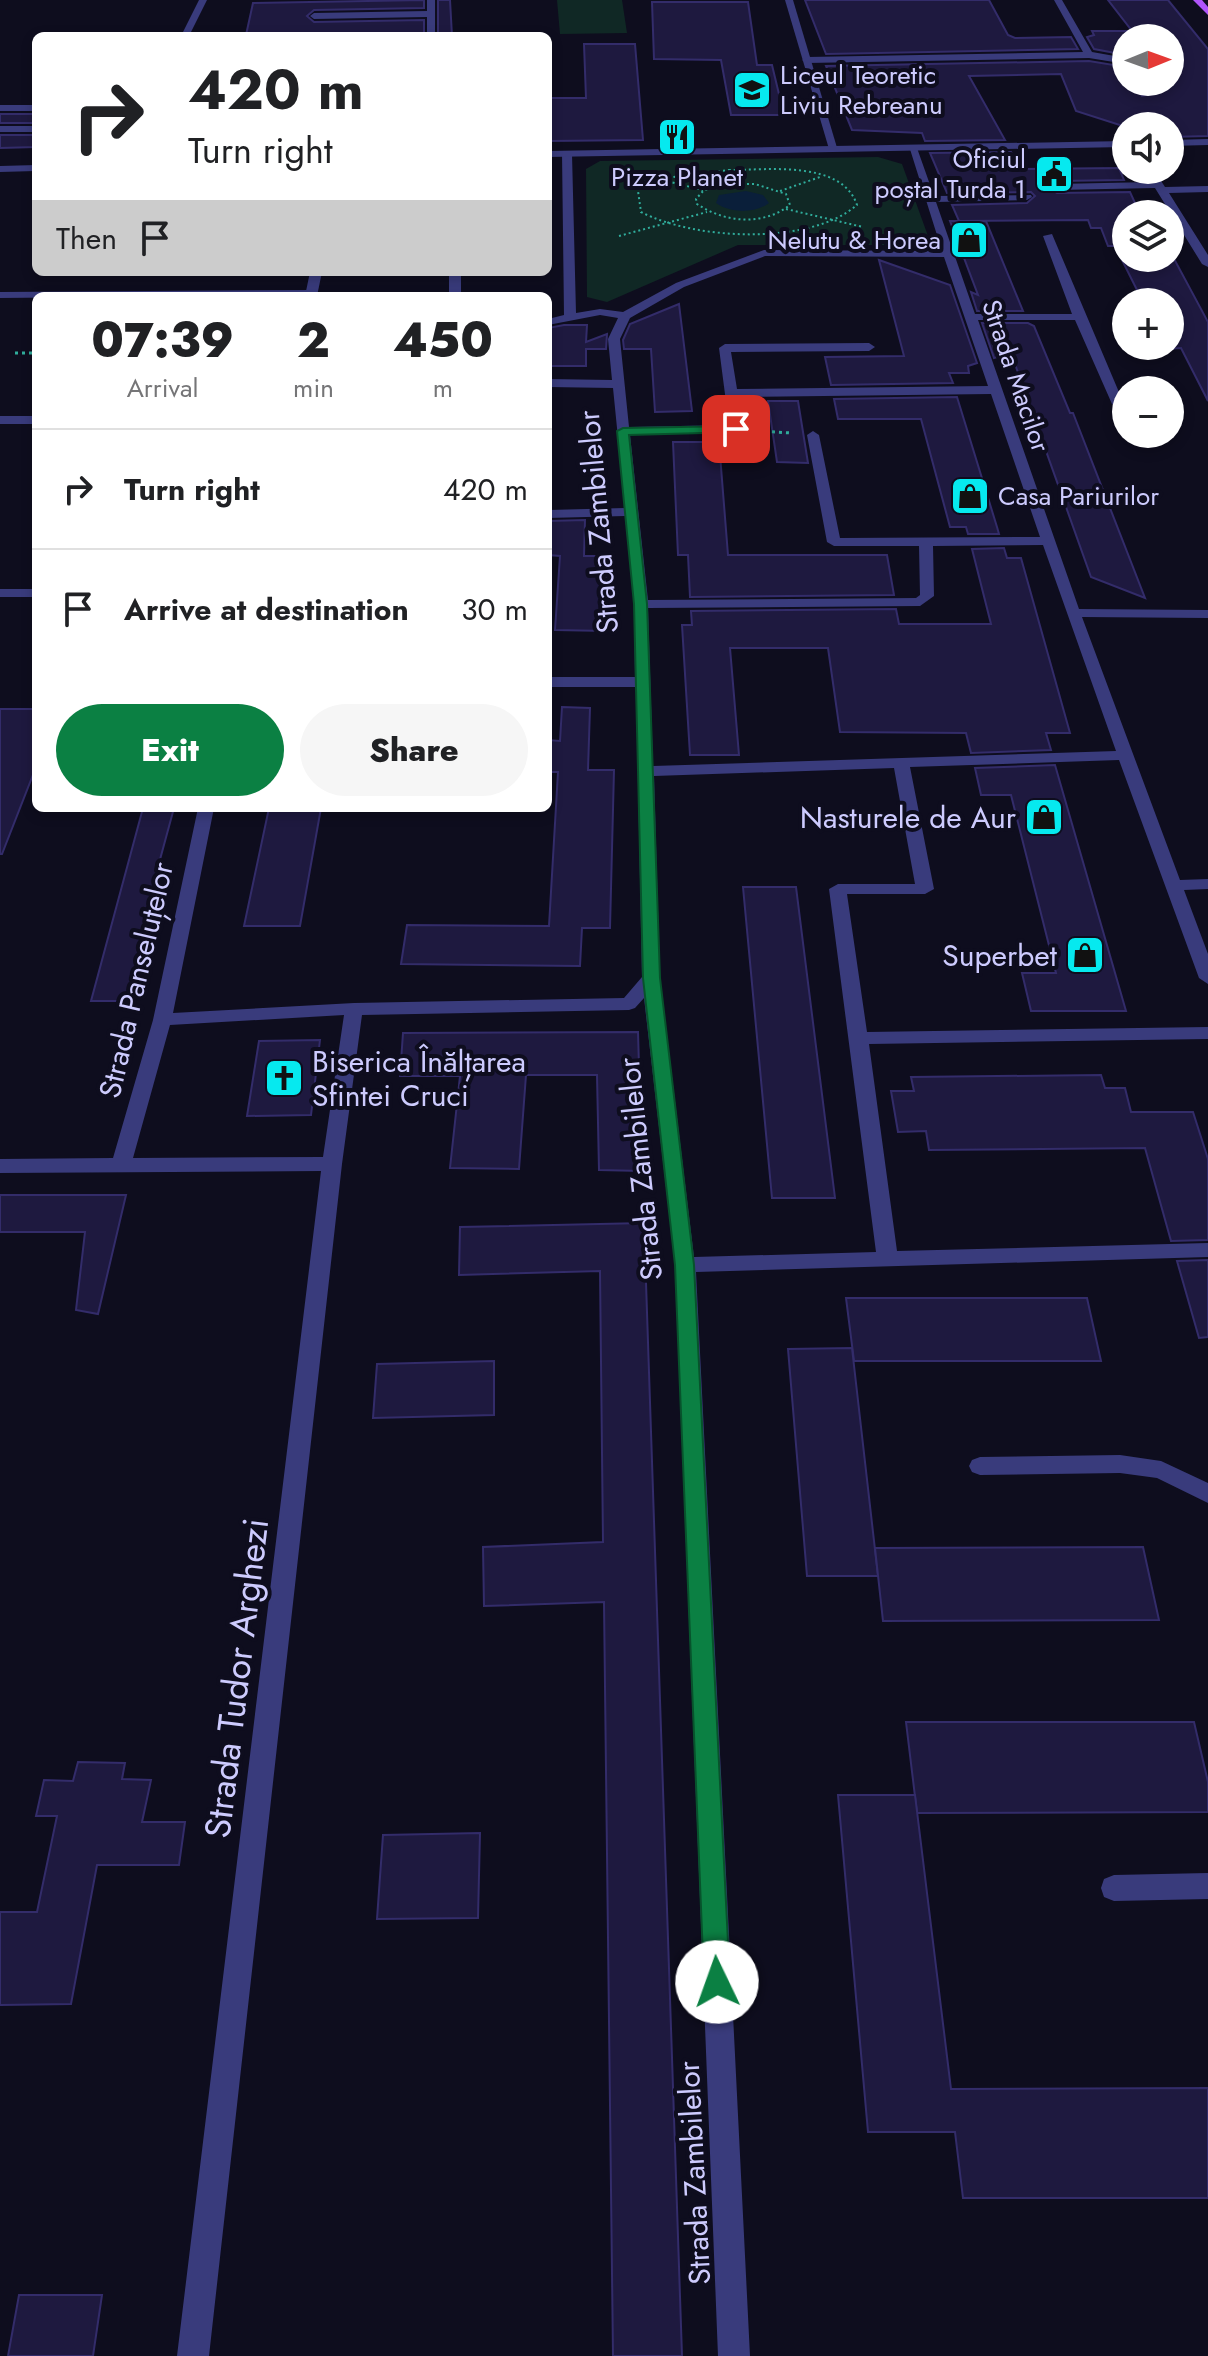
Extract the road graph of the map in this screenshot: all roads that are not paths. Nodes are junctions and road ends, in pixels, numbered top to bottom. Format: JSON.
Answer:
{"nodes":[{"id":1,"x":203,"y":0,"type":"edge"},
{"id":2,"x":431,"y":0,"type":"edge"},
{"id":3,"x":789,"y":0,"type":"edge"},
{"id":4,"x":1058,"y":0,"type":"edge"},
{"id":5,"x":1197,"y":0,"type":"edge"},
{"id":6,"x":1208,"y":12,"type":"edge"},
{"id":7,"x":431,"y":14,"type":"junction"},
{"id":8,"x":314,"y":16,"type":"dead end"},
{"id":9,"x":187,"y":32,"type":"edge"},
{"id":10,"x":431,"y":32,"type":"edge"},
{"id":11,"x":1089,"y":55,"type":"junction"},
{"id":12,"x":1112,"y":59,"type":"edge"},
{"id":13,"x":807,"y":60,"type":"junction"},
{"id":14,"x":0,"y":108,"type":"edge"},
{"id":15,"x":32,"y":108,"type":"edge"},
{"id":16,"x":0,"y":129,"type":"edge"},
{"id":17,"x":32,"y":129,"type":"edge"},
{"id":18,"x":1208,"y":142,"type":"edge"},
{"id":19,"x":1184,"y":143,"type":"edge"},
{"id":20,"x":1112,"y":144,"type":"edge"},
{"id":21,"x":912,"y":148,"type":"junction"},
{"id":22,"x":834,"y":149,"type":"junction"},
{"id":23,"x":552,"y":154,"type":"edge"},
{"id":24,"x":567,"y":154,"type":"junction"},
{"id":25,"x":32,"y":168,"type":"edge"},
{"id":26,"x":0,"y":169,"type":"edge"},
{"id":27,"x":1157,"y":184,"type":"edge"},
{"id":28,"x":1057,"y":187,"type":"dead end"},
{"id":29,"x":1159,"y":187,"type":"junction"},
{"id":30,"x":1208,"y":189,"type":"edge"},
{"id":31,"x":1027,"y":197,"type":"dead end"},
{"id":32,"x":929,"y":199,"type":"junction"},
{"id":33,"x":1048,"y":236,"type":"dead end"},
{"id":34,"x":948,"y":254,"type":"junction"},
{"id":35,"x":1208,"y":264,"type":"edge"},
{"id":36,"x":0,"y":295,"type":"edge"},
{"id":37,"x":32,"y":295,"type":"edge"},
{"id":38,"x":625,"y":316,"type":"junction"},
{"id":39,"x":970,"y":317,"type":"junction"},
{"id":40,"x":1079,"y":317,"type":"junction"},
{"id":41,"x":570,"y":318,"type":"junction"},
{"id":42,"x":552,"y":321,"type":"edge"},
{"id":43,"x":869,"y":347,"type":"dead end"},
{"id":44,"x":552,"y":383,"type":"edge"},
{"id":45,"x":618,"y":384,"type":"junction"},
{"id":46,"x":995,"y":390,"type":"junction"},
{"id":47,"x":1112,"y":391,"type":"edge"},
{"id":48,"x":731,"y":393,"type":"junction"},
{"id":49,"x":0,"y":420,"type":"edge"},
{"id":50,"x":32,"y":420,"type":"edge"},
{"id":51,"x":623,"y":431,"type":"junction"},
{"id":52,"x":813,"y":435,"type":"road end"},
{"id":53,"x":632,"y":512,"type":"junction"},
{"id":54,"x":552,"y":514,"type":"edge"},
{"id":55,"x":1048,"y":541,"type":"junction"},
{"id":56,"x":926,"y":542,"type":"junction"},
{"id":57,"x":0,"y":593,"type":"edge"},
{"id":58,"x":32,"y":593,"type":"edge"},
{"id":59,"x":641,"y":604,"type":"junction"},
{"id":60,"x":1073,"y":613,"type":"junction"},
{"id":61,"x":1208,"y":614,"type":"edge"},
{"id":62,"x":552,"y":682,"type":"edge"},
{"id":63,"x":641,"y":682,"type":"junction"},
{"id":64,"x":1126,"y":755,"type":"junction"},
{"id":65,"x":901,"y":762,"type":"junction"},
{"id":66,"x":648,"y":771,"type":"junction"},
{"id":67,"x":205,"y":812,"type":"edge"},
{"id":68,"x":1208,"y":884,"type":"edge"},
{"id":69,"x":1174,"y":885,"type":"junction"},
{"id":70,"x":651,"y":978,"type":"junction"},
{"id":71,"x":1208,"y":978,"type":"edge"},
{"id":72,"x":354,"y":1009,"type":"junction"},
{"id":73,"x":162,"y":1020,"type":"junction"},
{"id":74,"x":1208,"y":1033,"type":"edge"},
{"id":75,"x":859,"y":1038,"type":"junction"},
{"id":76,"x":332,"y":1164,"type":"junction"},
{"id":77,"x":0,"y":1166,"type":"edge"},
{"id":78,"x":121,"y":1166,"type":"junction"},
{"id":79,"x":1208,"y":1250,"type":"edge"},
{"id":80,"x":887,"y":1258,"type":"junction"},
{"id":81,"x":685,"y":1265,"type":"junction"},
{"id":82,"x":980,"y":1466,"type":"dead end"},
{"id":83,"x":1208,"y":1494,"type":"edge"},
{"id":84,"x":1208,"y":1886,"type":"edge"},
{"id":85,"x":1114,"y":1888,"type":"dead end"},
{"id":86,"x":193,"y":2356,"type":"edge"},
{"id":87,"x":734,"y":2356,"type":"edge"}],
"edges":[{"from":1,"to":9,"type":"street"},
{"from":2,"to":7,"type":"street"},
{"from":3,"to":13,"type":"street"},
{"from":4,"to":11,"type":"street"},
{"from":5,"to":6,"type":"main road"},
{"from":7,"to":8,"type":"street"},
{"from":7,"to":10,"type":"street"},
{"from":11,"to":12,"type":"street"},
{"from":11,"to":13,"type":"street"},
{"from":13,"to":22,"type":"street"},
{"from":14,"to":15,"type":"street"},
{"from":16,"to":17,"type":"street"},
{"from":18,"to":19,"type":"street"},
{"from":20,"to":21,"type":"street"},
{"from":21,"to":22,"type":"street"},
{"from":21,"to":32,"type":"street","name":"Strada Macilor"},
{"from":22,"to":24,"type":"street"},
{"from":23,"to":24,"type":"street"},
{"from":24,"to":41,"type":"street"},
{"from":25,"to":26,"type":"street"},
{"from":27,"to":29,"type":"street"},
{"from":28,"to":29,"type":"street"},
{"from":29,"to":30,"type":"street"},
{"from":29,"to":35,"type":"street"},
{"from":31,"to":32,"type":"street"},
{"from":32,"to":34,"type":"street","name":"Strada Macilor"},
{"from":33,"to":40,"type":"street"},
{"from":34,"to":38,"type":"street"},
{"from":34,"to":39,"type":"street","name":"Strada Macilor"},
{"from":36,"to":37,"type":"street"},
{"from":38,"to":41,"type":"street"},
{"from":38,"to":45,"type":"street","name":"Strada Zambilelor"},
{"from":39,"to":40,"type":"street"},
{"from":39,"to":46,"type":"street","name":"Strada Macilor"},
{"from":40,"to":47,"type":"street"},
{"from":41,"to":42,"type":"street"},
{"from":43,"to":48,"type":"street"},
{"from":44,"to":45,"type":"street"},
{"from":45,"to":51,"type":"street","name":"Strada Zambilelor"},
{"from":46,"to":48,"type":"street"},
{"from":46,"to":55,"type":"street","name":"Strada Macilor"},
{"from":48,"to":51,"type":"street"},
{"from":49,"to":50,"type":"street"},
{"from":51,"to":53,"type":"street","name":"Strada Zambilelor"},
{"from":52,"to":56,"type":"street"},
{"from":53,"to":54,"type":"street"},
{"from":53,"to":59,"type":"street","name":"Strada Zambilelor"},
{"from":55,"to":56,"type":"street"},
{"from":55,"to":60,"type":"street","name":"Strada Macilor"},
{"from":56,"to":59,"type":"street"},
{"from":57,"to":58,"type":"street"},
{"from":59,"to":63,"type":"street","name":"Strada Zambilelor"},
{"from":60,"to":61,"type":"street"},
{"from":60,"to":64,"type":"street","name":"Strada Macilor"},
{"from":62,"to":63,"type":"street"},
{"from":63,"to":66,"type":"street","name":"Strada Zambilelor"},
{"from":64,"to":65,"type":"street"},
{"from":64,"to":69,"type":"street","name":"Strada Macilor"},
{"from":65,"to":66,"type":"street"},
{"from":65,"to":75,"type":"street"},
{"from":66,"to":70,"type":"street","name":"Strada Zambilelor"},
{"from":67,"to":73,"type":"street","name":"Strada Panseluțelor"},
{"from":68,"to":69,"type":"street"},
{"from":69,"to":71,"type":"street","name":"Strada Macilor"},
{"from":70,"to":72,"type":"street"},
{"from":70,"to":81,"type":"street","name":"Strada Zambilelor"},
{"from":72,"to":73,"type":"street"},
{"from":72,"to":76,"type":"street","name":"Strada Tudor Arghezi"},
{"from":73,"to":78,"type":"street","name":"Strada Panseluțelor"},
{"from":74,"to":75,"type":"street"},
{"from":75,"to":80,"type":"street"},
{"from":76,"to":78,"type":"street"},
{"from":76,"to":86,"type":"street","name":"Strada Tudor Arghezi"},
{"from":77,"to":78,"type":"street"},
{"from":79,"to":80,"type":"street"},
{"from":80,"to":81,"type":"street"},
{"from":81,"to":87,"type":"street","name":"Strada Zambilelor"},
{"from":82,"to":83,"type":"street"},
{"from":84,"to":85,"type":"street"}]}
